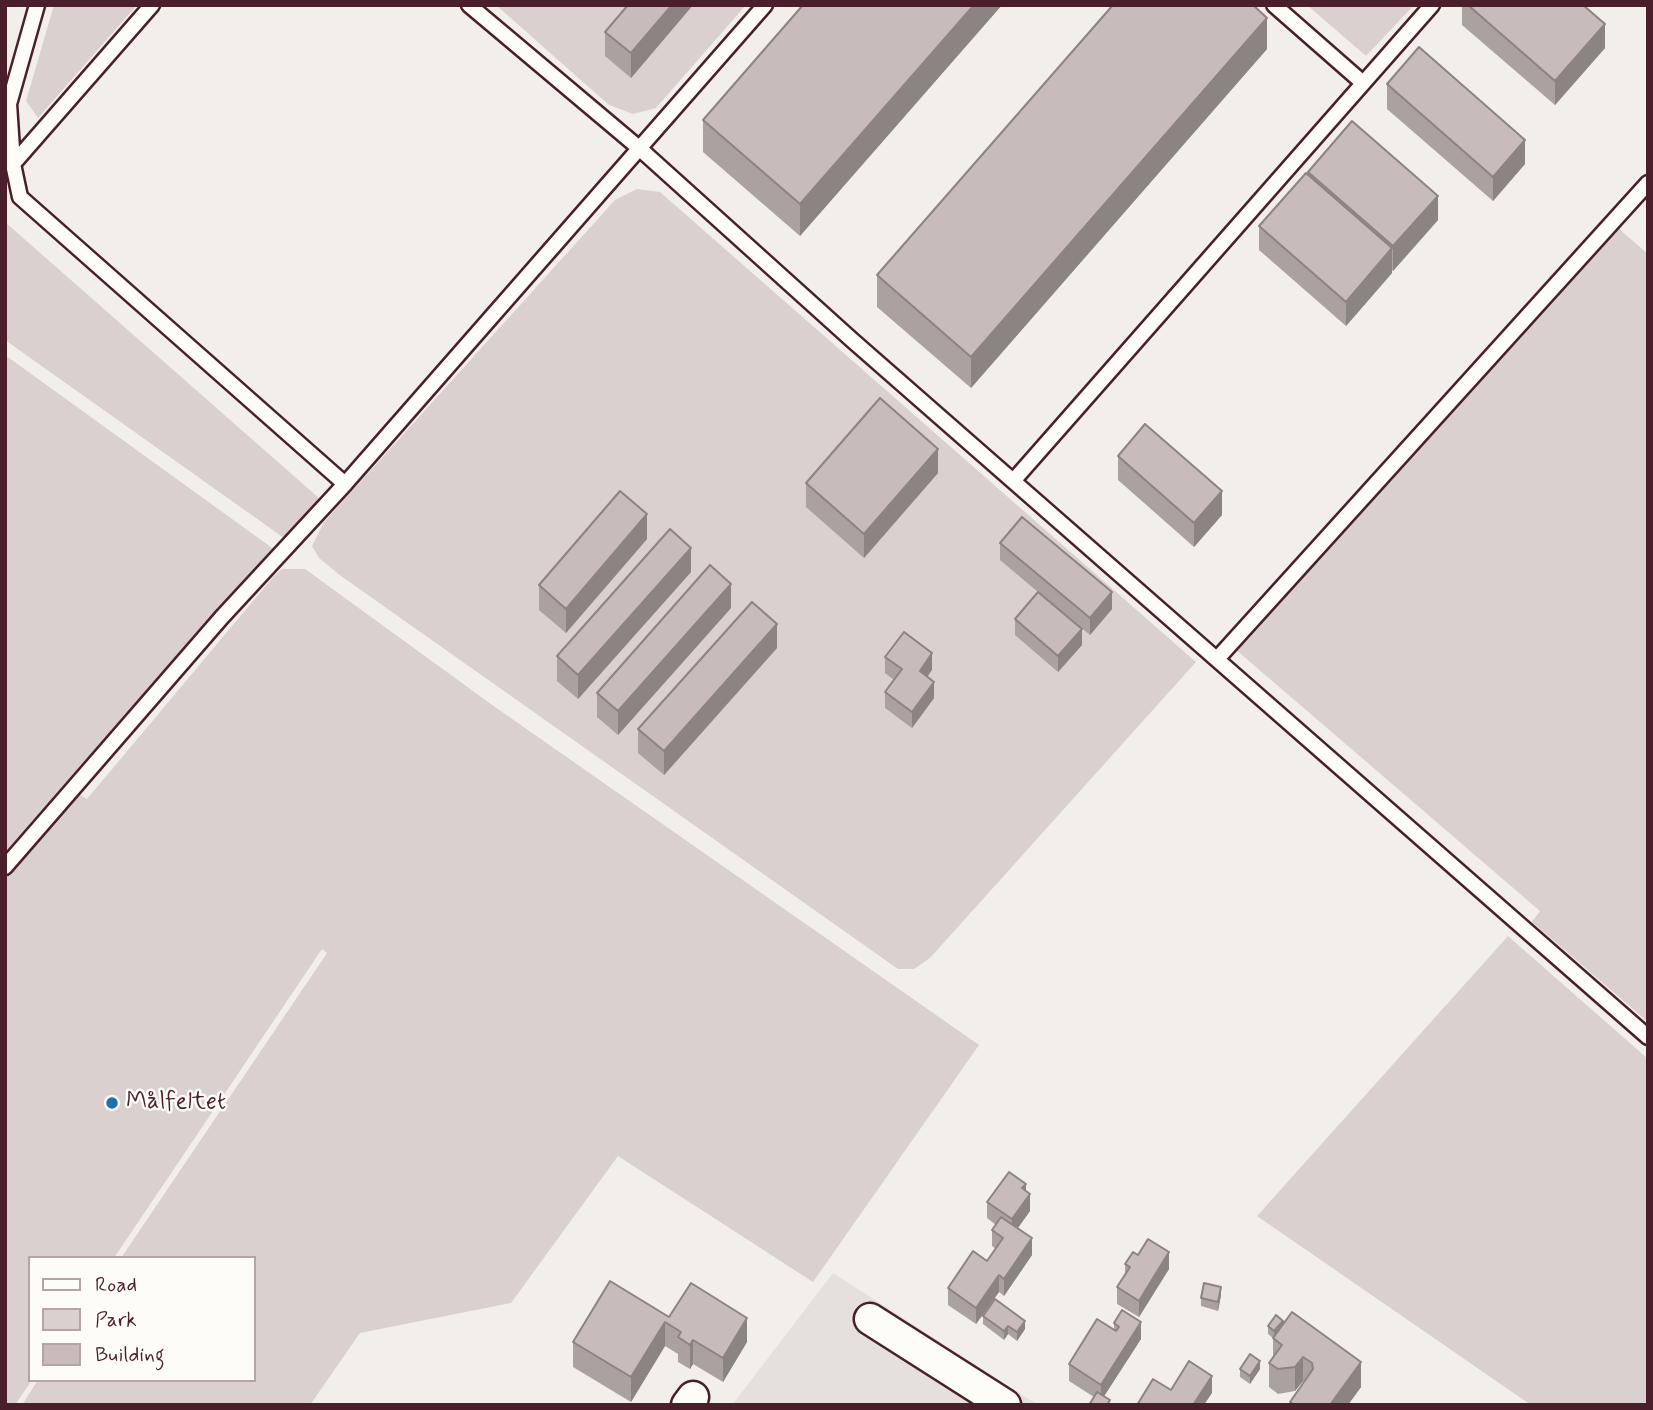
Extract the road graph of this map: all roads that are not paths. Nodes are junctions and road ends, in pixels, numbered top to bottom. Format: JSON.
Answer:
{"nodes":[{"id":1,"x":37,"y":5,"type":"edge"},
{"id":2,"x":152,"y":5,"type":"edge"},
{"id":3,"x":469,"y":5,"type":"edge"},
{"id":4,"x":765,"y":5,"type":"edge"},
{"id":5,"x":1274,"y":5,"type":"edge"},
{"id":6,"x":1432,"y":5,"type":"edge"},
{"id":7,"x":1363,"y":83,"type":"junction"},
{"id":8,"x":639,"y":148,"type":"junction"},
{"id":9,"x":13,"y":164,"type":"junction"},
{"id":10,"x":1648,"y":183,"type":"edge"},
{"id":11,"x":1014,"y":480,"type":"junction"},
{"id":12,"x":345,"y":484,"type":"junction"},
{"id":13,"x":1217,"y":659,"type":"junction"},
{"id":14,"x":5,"y":867,"type":"edge"},
{"id":15,"x":1648,"y":1037,"type":"edge"},
{"id":16,"x":870,"y":1319,"type":"dead end"},
{"id":17,"x":1005,"y":1405,"type":"edge"}],
"edges":[{"from":1,"to":9,"type":"lane"},
{"from":2,"to":9,"type":"lane"},
{"from":3,"to":8,"type":"lane"},
{"from":4,"to":8,"type":"lane"},
{"from":5,"to":7,"type":"lane"},
{"from":6,"to":7,"type":"lane"},
{"from":7,"to":11,"type":"lane"},
{"from":8,"to":11,"type":"lane"},
{"from":8,"to":12,"type":"lane"},
{"from":9,"to":12,"type":"lane"},
{"from":10,"to":13,"type":"lane"},
{"from":11,"to":13,"type":"lane"},
{"from":12,"to":14,"type":"lane"},
{"from":13,"to":15,"type":"lane"},
{"from":16,"to":17,"type":"street"}]}
